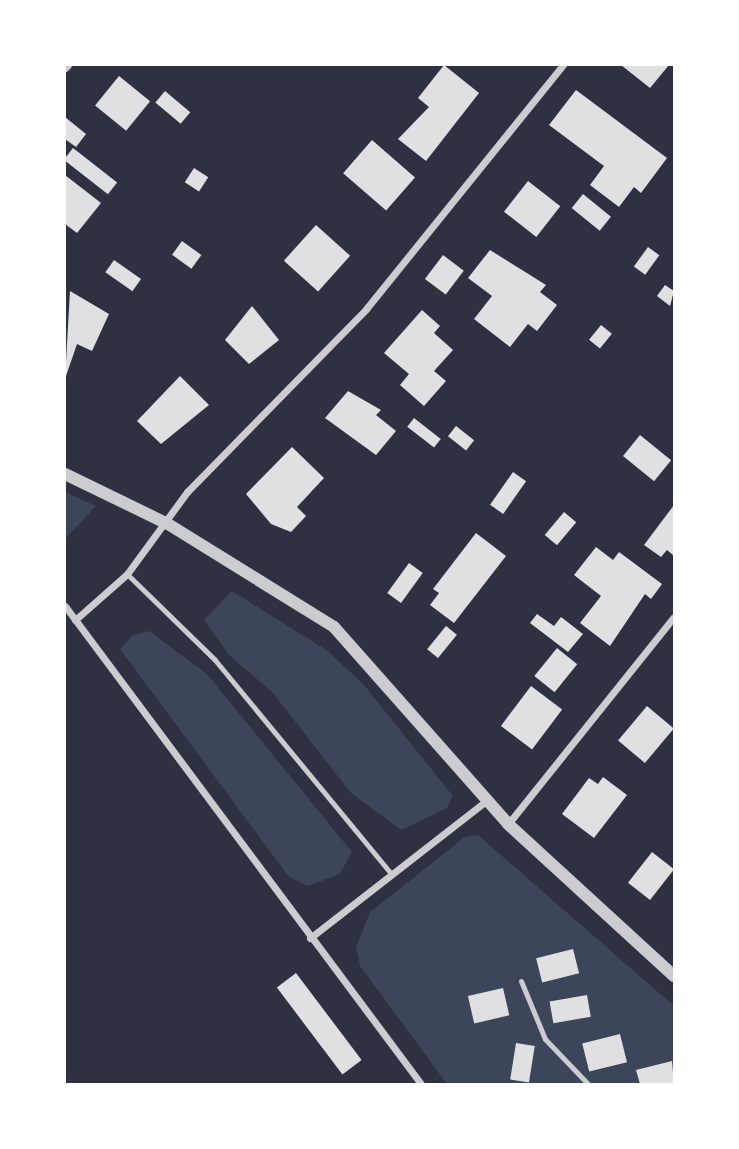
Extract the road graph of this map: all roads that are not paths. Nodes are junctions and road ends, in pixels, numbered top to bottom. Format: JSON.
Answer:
{"nodes":[{"id":1,"x":563,"y":65,"type":"edge"},
{"id":2,"x":65,"y":474,"type":"edge"},
{"id":3,"x":168,"y":524,"type":"junction"},
{"id":4,"x":127,"y":574,"type":"junction"},
{"id":5,"x":65,"y":606,"type":"edge"},
{"id":6,"x":674,"y":617,"type":"edge"},
{"id":7,"x":75,"y":620,"type":"junction"},
{"id":8,"x":486,"y":801,"type":"junction"},
{"id":9,"x":508,"y":824,"type":"junction"},
{"id":10,"x":392,"y":875,"type":"junction"},
{"id":11,"x":310,"y":938,"type":"junction"},
{"id":12,"x":674,"y":976,"type":"edge"},
{"id":13,"x":521,"y":981,"type":"dead end"},
{"id":14,"x":421,"y":1084,"type":"edge"},
{"id":15,"x":589,"y":1084,"type":"edge"}],
"edges":[{"from":1,"to":3,"type":"street"},
{"from":2,"to":3,"type":"street"},
{"from":3,"to":4,"type":"street"},
{"from":3,"to":8,"type":"street"},
{"from":4,"to":7,"type":"street"},
{"from":4,"to":10,"type":"lane"},
{"from":5,"to":7,"type":"street"},
{"from":6,"to":9,"type":"street"},
{"from":7,"to":11,"type":"street"},
{"from":8,"to":9,"type":"street"},
{"from":8,"to":10,"type":"street"},
{"from":9,"to":12,"type":"street"},
{"from":10,"to":11,"type":"street"},
{"from":11,"to":14,"type":"street"},
{"from":13,"to":15,"type":"lane"}]}
